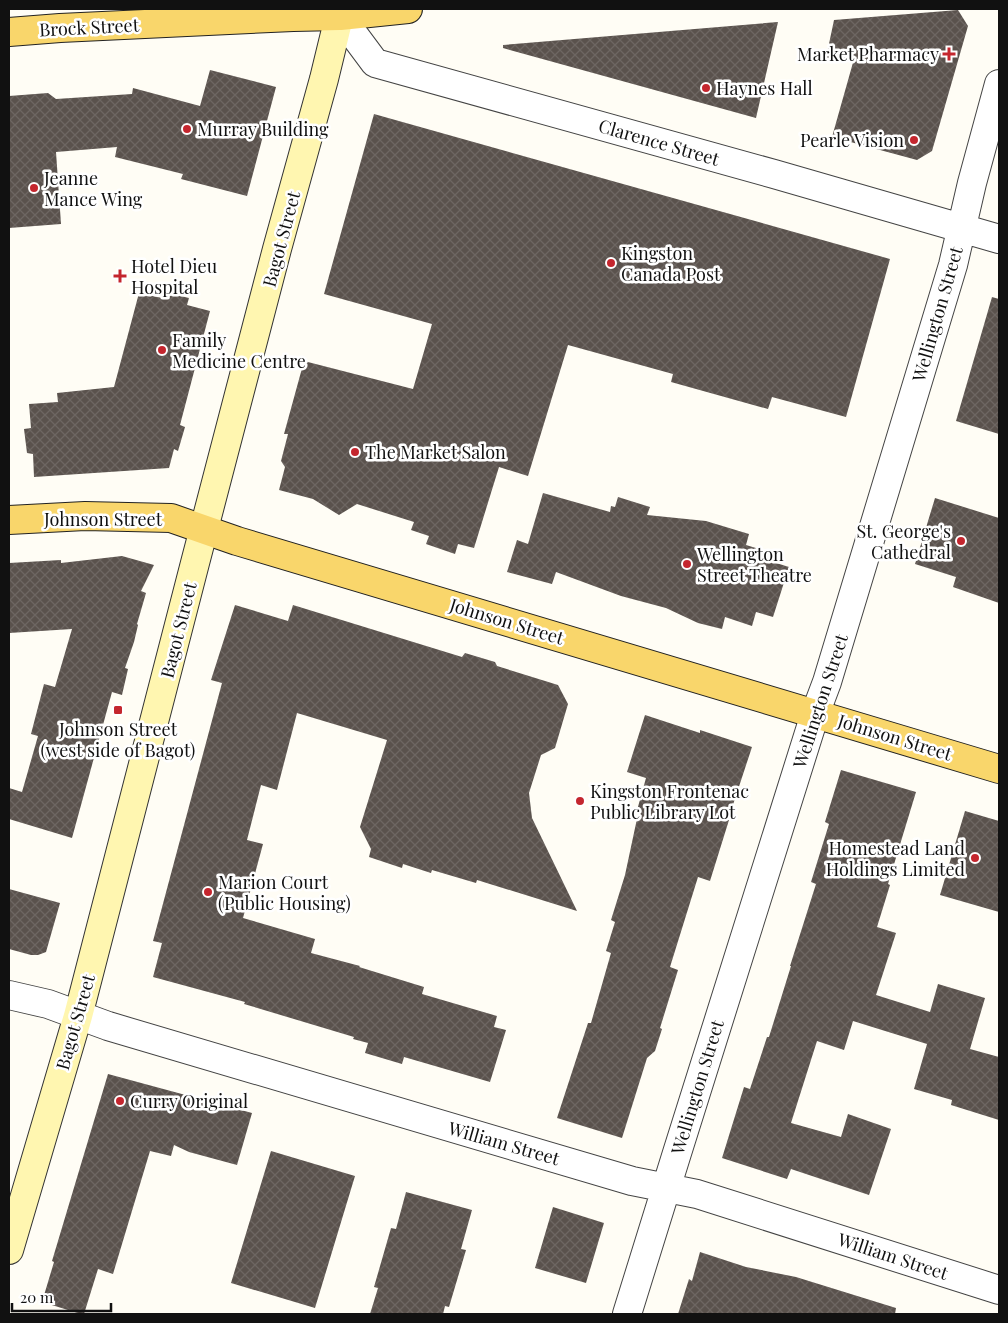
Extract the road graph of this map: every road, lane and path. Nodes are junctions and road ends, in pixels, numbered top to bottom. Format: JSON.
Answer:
{"nodes":[{"id":1,"x":408,"y":9,"type":"edge"},
{"id":2,"x":340,"y":13,"type":"edge"},
{"id":3,"x":9,"y":32,"type":"edge"},
{"id":4,"x":999,"y":84,"type":"edge"},
{"id":5,"x":961,"y":228,"type":"junction"},
{"id":6,"x":999,"y":239,"type":"edge"},
{"id":7,"x":9,"y":520,"type":"edge"},
{"id":8,"x":205,"y":530,"type":"junction"},
{"id":9,"x":816,"y":714,"type":"junction"},
{"id":10,"x":999,"y":769,"type":"edge"},
{"id":11,"x":9,"y":995,"type":"edge"},
{"id":12,"x":78,"y":1016,"type":"junction"},
{"id":13,"x":666,"y":1188,"type":"junction"},
{"id":14,"x":9,"y":1250,"type":"edge"},
{"id":15,"x":999,"y":1290,"type":"edge"},
{"id":16,"x":627,"y":1314,"type":"edge"}],
"edges":[{"from":1,"to":2,"type":"main road","name":"Brock Street"},
{"from":2,"to":3,"type":"main road","name":"Brock Street"},
{"from":2,"to":5,"type":"street","name":"Clarence Street"},
{"from":2,"to":8,"type":"main road","name":"Bagot Street"},
{"from":4,"to":5,"type":"street","name":"Wellington Street"},
{"from":5,"to":6,"type":"street","name":"Clarence Street"},
{"from":5,"to":9,"type":"street","name":"Wellington Street"},
{"from":7,"to":8,"type":"main road","name":"Johnson Street"},
{"from":8,"to":9,"type":"main road","name":"Johnson Street"},
{"from":8,"to":12,"type":"main road","name":"Bagot Street"},
{"from":9,"to":10,"type":"main road","name":"Johnson Street"},
{"from":9,"to":13,"type":"street","name":"Wellington Street"},
{"from":11,"to":12,"type":"street","name":"William Street"},
{"from":12,"to":13,"type":"street","name":"William Street"},
{"from":12,"to":14,"type":"main road","name":"Bagot Street"},
{"from":13,"to":15,"type":"street","name":"William Street"},
{"from":13,"to":16,"type":"street","name":"Wellington Street"}]}
